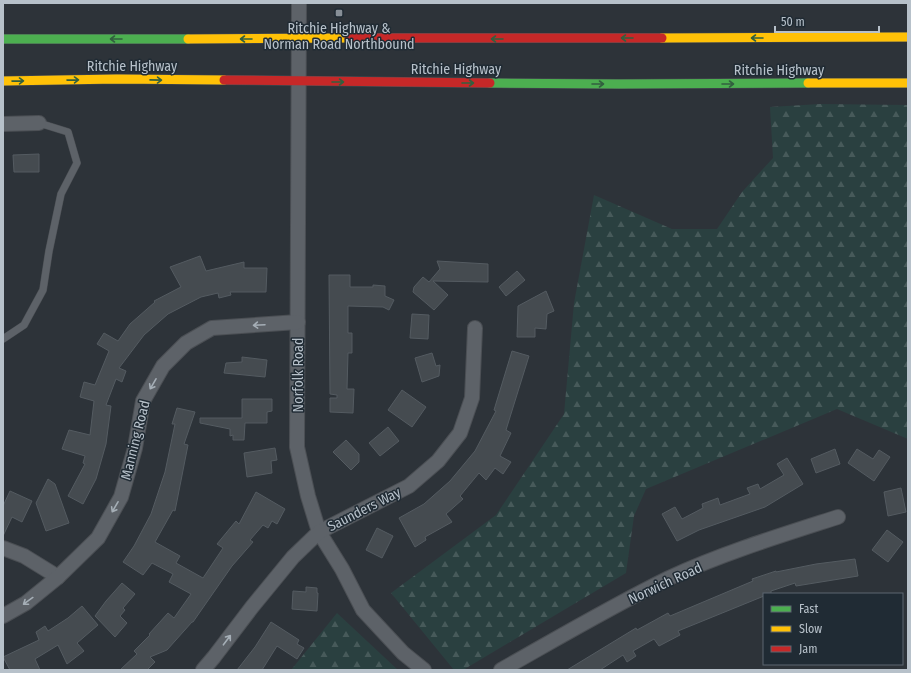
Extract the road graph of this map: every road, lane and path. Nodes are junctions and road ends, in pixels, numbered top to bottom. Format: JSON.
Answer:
{"nodes":[{"id":1,"x":299,"y":3,"type":"edge"},
{"id":2,"x":908,"y":37,"type":"edge"},
{"id":3,"x":3,"y":39,"type":"edge"},
{"id":4,"x":299,"y":39,"type":"junction"},
{"id":5,"x":3,"y":81,"type":"edge"},
{"id":6,"x":299,"y":82,"type":"junction"},
{"id":7,"x":908,"y":83,"type":"edge"},
{"id":8,"x":39,"y":123,"type":"joint"},
{"id":9,"x":3,"y":124,"type":"edge"},
{"id":10,"x":298,"y":322,"type":"junction"},
{"id":11,"x":475,"y":328,"type":"dead end"},
{"id":12,"x":3,"y":338,"type":"edge"},
{"id":13,"x":838,"y":517,"type":"dead end"},
{"id":14,"x":319,"y":532,"type":"junction"},
{"id":15,"x":3,"y":548,"type":"edge"},
{"id":16,"x":58,"y":577,"type":"junction"},
{"id":17,"x":3,"y":616,"type":"edge"},
{"id":18,"x":203,"y":670,"type":"edge"},
{"id":19,"x":424,"y":670,"type":"edge"},
{"id":20,"x":501,"y":670,"type":"edge"}],
"edges":[{"from":1,"to":4,"type":"street","name":"Norfolk Road"},
{"from":2,"to":4,"type":"main road","name":"Ritchie Highway","one_way":true},
{"from":4,"to":3,"type":"main road","name":"Ritchie Highway","one_way":true},
{"from":4,"to":6,"type":"street","name":"Norfolk Road"},
{"from":5,"to":6,"type":"main road","name":"Ritchie Highway","one_way":true},
{"from":6,"to":7,"type":"main road","name":"Ritchie Highway","one_way":true},
{"from":6,"to":10,"type":"street","name":"Norfolk Road"},
{"from":8,"to":9,"type":"street"},
{"from":8,"to":12,"type":"lane"},
{"from":10,"to":14,"type":"street","name":"Norfolk Road"},
{"from":10,"to":16,"type":"street","name":"Manning Road","one_way":true},
{"from":11,"to":14,"type":"street","name":"Saunders Way"},
{"from":13,"to":20,"type":"street","name":"Norwich Road"},
{"from":18,"to":14,"type":"street","name":"Saunders Way","one_way":true},
{"from":14,"to":19,"type":"street","name":"Norfolk Road"},
{"from":15,"to":16,"type":"street"},
{"from":16,"to":17,"type":"street","name":"Manning Road","one_way":true}]}
